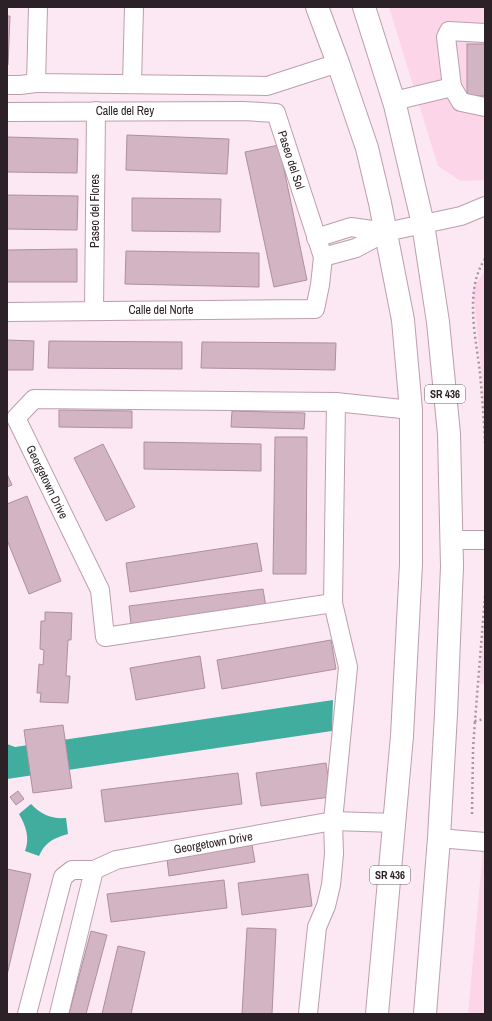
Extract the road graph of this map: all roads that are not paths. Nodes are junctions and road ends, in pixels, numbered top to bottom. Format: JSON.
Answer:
{"nodes":[{"id":1,"x":38,"y":7,"type":"edge"},
{"id":2,"x":134,"y":7,"type":"edge"},
{"id":3,"x":317,"y":7,"type":"edge"},
{"id":4,"x":364,"y":7,"type":"edge"},
{"id":5,"x":485,"y":33,"type":"edge"},
{"id":6,"x":338,"y":63,"type":"junction"},
{"id":7,"x":36,"y":83,"type":"junction"},
{"id":8,"x":132,"y":84,"type":"junction"},
{"id":9,"x":7,"y":85,"type":"edge"},
{"id":10,"x":452,"y":87,"type":"junction"},
{"id":11,"x":394,"y":101,"type":"junction"},
{"id":12,"x":485,"y":107,"type":"edge"},
{"id":13,"x":96,"y":111,"type":"junction"},
{"id":14,"x":244,"y":111,"type":"joint"},
{"id":15,"x":7,"y":112,"type":"edge"},
{"id":16,"x":485,"y":206,"type":"edge"},
{"id":17,"x":423,"y":224,"type":"junction"},
{"id":18,"x":386,"y":232,"type":"junction"},
{"id":19,"x":316,"y":238,"type":"junction"},
{"id":20,"x":322,"y":257,"type":"junction"},
{"id":21,"x":315,"y":309,"type":"joint"},
{"id":22,"x":94,"y":311,"type":"junction"},
{"id":23,"x":7,"y":312,"type":"edge"},
{"id":24,"x":336,"y":402,"type":"junction"},
{"id":25,"x":411,"y":410,"type":"junction"},
{"id":26,"x":452,"y":540,"type":"junction"},
{"id":27,"x":485,"y":540,"type":"edge"},
{"id":28,"x":333,"y":603,"type":"junction"},
{"id":29,"x":334,"y":821,"type":"junction"},
{"id":30,"x":395,"y":823,"type":"junction"},
{"id":31,"x":439,"y":838,"type":"junction"},
{"id":32,"x":485,"y":842,"type":"edge"},
{"id":33,"x":94,"y":870,"type":"junction"},
{"id":34,"x":27,"y":1014,"type":"edge"},
{"id":35,"x":59,"y":1014,"type":"edge"},
{"id":36,"x":308,"y":1014,"type":"edge"},
{"id":37,"x":377,"y":1014,"type":"edge"},
{"id":38,"x":425,"y":1014,"type":"edge"}],
"edges":[{"from":1,"to":7,"type":"street"},
{"from":2,"to":8,"type":"street"},
{"from":3,"to":6,"type":"main road","number":"SR 436"},
{"from":4,"to":11,"type":"main road","number":"SR 436"},
{"from":5,"to":10,"type":"street"},
{"from":6,"to":8,"type":"street"},
{"from":6,"to":18,"type":"main road","number":"SR 436"},
{"from":7,"to":8,"type":"street"},
{"from":7,"to":9,"type":"street"},
{"from":10,"to":11,"type":"street"},
{"from":10,"to":12,"type":"street"},
{"from":11,"to":17,"type":"main road","number":"SR 436"},
{"from":13,"to":14,"type":"street","name":"Calle del Rey"},
{"from":13,"to":15,"type":"street","name":"Calle del Rey"},
{"from":13,"to":22,"type":"street","name":"Paseo del Flores"},
{"from":14,"to":19,"type":"street","name":"Paseo del Sol"},
{"from":16,"to":17,"type":"street"},
{"from":17,"to":18,"type":"street"},
{"from":17,"to":26,"type":"main road","number":"SR 436"},
{"from":18,"to":19,"type":"street"},
{"from":18,"to":20,"type":"street"},
{"from":18,"to":25,"type":"main road","number":"SR 436"},
{"from":19,"to":20,"type":"street","name":"Paseo del Sol"},
{"from":20,"to":21,"type":"street","name":"Paseo del Sol"},
{"from":21,"to":22,"type":"street","name":"Calle del Norte"},
{"from":22,"to":23,"type":"street","name":"Calle del Norte"},
{"from":24,"to":25,"type":"street","name":"Georgetown Drive"},
{"from":24,"to":28,"type":"street"},
{"from":24,"to":28,"type":"street","name":"Georgetown Drive"},
{"from":25,"to":30,"type":"main road","number":"SR 436"},
{"from":26,"to":27,"type":"street"},
{"from":26,"to":31,"type":"main road","number":"SR 436"},
{"from":28,"to":29,"type":"street"},
{"from":29,"to":30,"type":"street","name":"Georgetown Drive"},
{"from":29,"to":33,"type":"street","name":"Georgetown Drive"},
{"from":29,"to":36,"type":"street"},
{"from":30,"to":37,"type":"main road","number":"SR 436"},
{"from":31,"to":32,"type":"street"},
{"from":31,"to":38,"type":"main road","number":"SR 436"},
{"from":33,"to":34,"type":"street","name":"Georgetown Drive"},
{"from":33,"to":35,"type":"street"}]}
